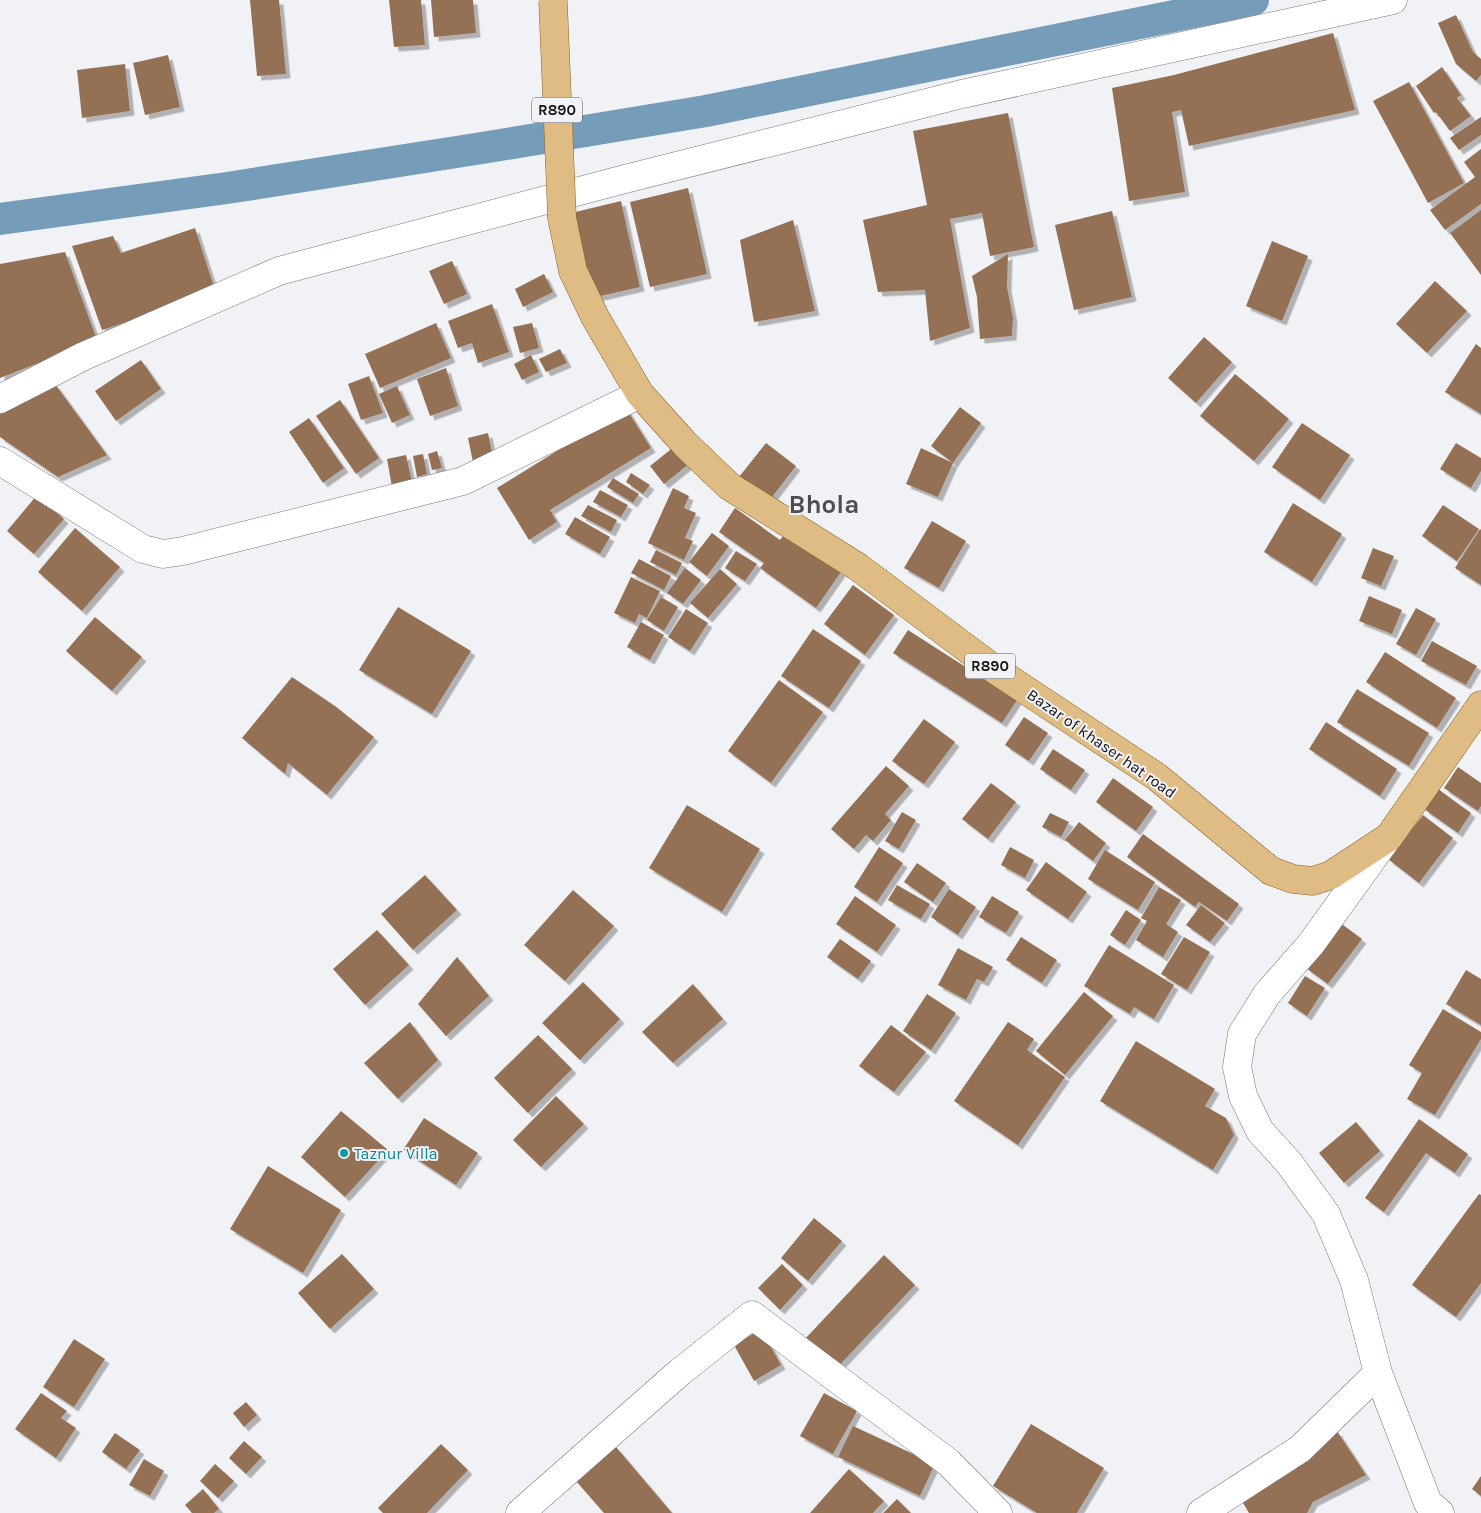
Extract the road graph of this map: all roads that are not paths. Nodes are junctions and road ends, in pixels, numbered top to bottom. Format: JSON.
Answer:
{"nodes":[{"id":1,"x":1393,"y":0,"type":"edge"},
{"id":2,"x":553,"y":1,"type":"edge"},
{"id":3,"x":640,"y":394,"type":"junction"},
{"id":4,"x":0,"y":399,"type":"edge"},
{"id":5,"x":0,"y":461,"type":"edge"},
{"id":6,"x":1481,"y":705,"type":"edge"},
{"id":7,"x":1389,"y":837,"type":"junction"},
{"id":8,"x":1378,"y":1373,"type":"junction"},
{"id":9,"x":520,"y":1513,"type":"edge"},
{"id":10,"x":998,"y":1513,"type":"edge"},
{"id":11,"x":1201,"y":1513,"type":"edge"},
{"id":12,"x":1440,"y":1513,"type":"edge"}],
"edges":[{"from":1,"to":4,"type":"street"},
{"from":2,"to":3,"type":"main road","name":"Bazar of khaser hat road","number":"R890","bridge":true},
{"from":3,"to":5,"type":"street"},
{"from":3,"to":7,"type":"main road","name":"Bazar of khaser hat road","number":"R890"},
{"from":6,"to":7,"type":"main road","name":"Bazar of khaser hat road","number":"R890"},
{"from":7,"to":8,"type":"street"},
{"from":8,"to":11,"type":"street"},
{"from":8,"to":12,"type":"street"},
{"from":9,"to":10,"type":"street"}]}
